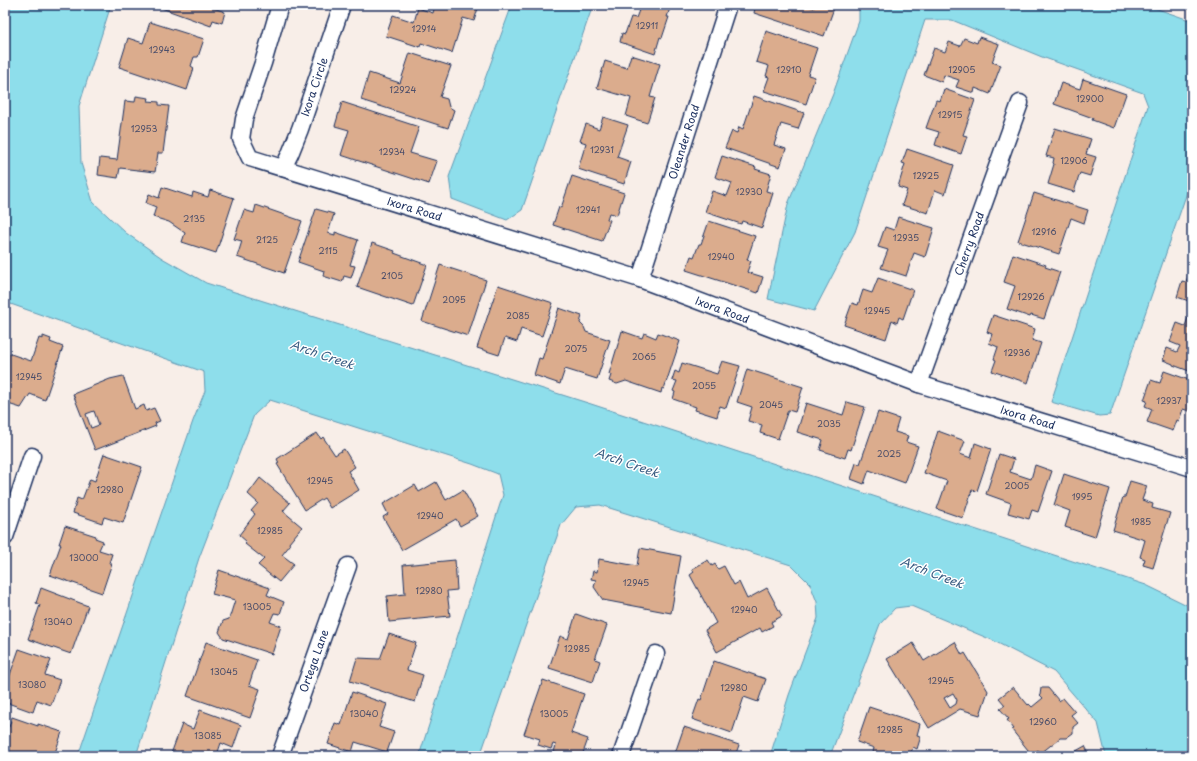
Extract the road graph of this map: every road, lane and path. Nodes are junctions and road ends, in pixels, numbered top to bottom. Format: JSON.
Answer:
{"nodes":[{"id":1,"x":280,"y":5,"type":"edge"},
{"id":2,"x":342,"y":5,"type":"edge"},
{"id":3,"x":728,"y":5,"type":"edge"},
{"id":4,"x":1020,"y":103,"type":"dead end"},
{"id":5,"x":283,"y":168,"type":"junction"},
{"id":6,"x":640,"y":279,"type":"junction"},
{"id":7,"x":919,"y":384,"type":"junction"},
{"id":8,"x":32,"y":456,"type":"dead end"},
{"id":9,"x":1192,"y":468,"type":"edge"},
{"id":10,"x":5,"y":536,"type":"edge"},
{"id":11,"x":348,"y":566,"type":"dead end"},
{"id":12,"x":656,"y":654,"type":"dead end"},
{"id":13,"x":280,"y":756,"type":"edge"},
{"id":14,"x":622,"y":756,"type":"edge"}],
"edges":[{"from":1,"to":5,"type":"street","name":"Ixora Road"},
{"from":2,"to":5,"type":"street","name":"Ixora Circle"},
{"from":3,"to":6,"type":"street","name":"Oleander Road"},
{"from":4,"to":7,"type":"street","name":"Cherry Road"},
{"from":5,"to":6,"type":"street","name":"Ixora Road"},
{"from":6,"to":7,"type":"street","name":"Ixora Road"},
{"from":7,"to":9,"type":"street","name":"Ixora Road"},
{"from":8,"to":10,"type":"street"},
{"from":11,"to":13,"type":"street","name":"Ortega Lane"},
{"from":12,"to":14,"type":"street"}]}
